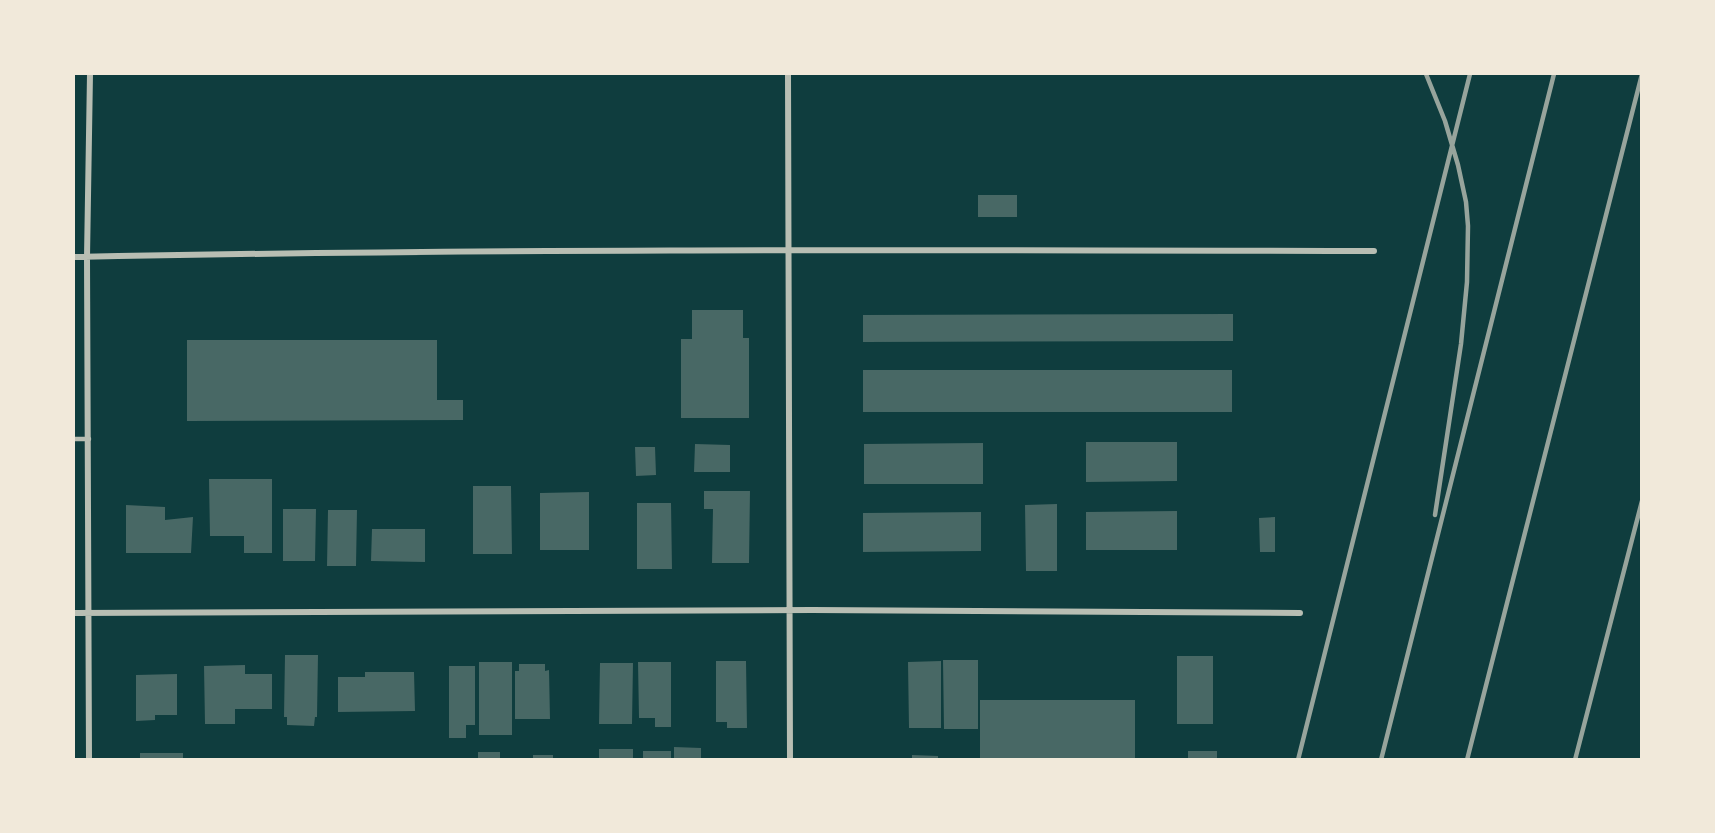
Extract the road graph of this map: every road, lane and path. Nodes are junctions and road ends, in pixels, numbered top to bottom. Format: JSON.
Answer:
{"nodes":[{"id":1,"x":90,"y":74,"type":"edge"},
{"id":2,"x":788,"y":74,"type":"edge"},
{"id":3,"x":788,"y":250,"type":"junction"},
{"id":4,"x":1374,"y":251,"type":"dead end"},
{"id":5,"x":74,"y":257,"type":"edge"},
{"id":6,"x":87,"y":257,"type":"junction"},
{"id":7,"x":88,"y":439,"type":"junction"},
{"id":8,"x":74,"y":440,"type":"edge"},
{"id":9,"x":789,"y":610,"type":"junction"},
{"id":10,"x":74,"y":613,"type":"edge"},
{"id":11,"x":90,"y":613,"type":"junction"},
{"id":12,"x":1300,"y":613,"type":"dead end"},
{"id":13,"x":89,"y":759,"type":"edge"},
{"id":14,"x":789,"y":759,"type":"edge"}],
"edges":[{"from":1,"to":6,"type":"street"},
{"from":2,"to":3,"type":"street"},
{"from":3,"to":4,"type":"street"},
{"from":3,"to":6,"type":"street"},
{"from":3,"to":9,"type":"street"},
{"from":5,"to":6,"type":"street"},
{"from":6,"to":7,"type":"street"},
{"from":7,"to":8,"type":"lane"},
{"from":7,"to":11,"type":"street"},
{"from":9,"to":11,"type":"street"},
{"from":9,"to":12,"type":"street"},
{"from":9,"to":14,"type":"street"},
{"from":10,"to":11,"type":"street"},
{"from":11,"to":13,"type":"street"}]}
